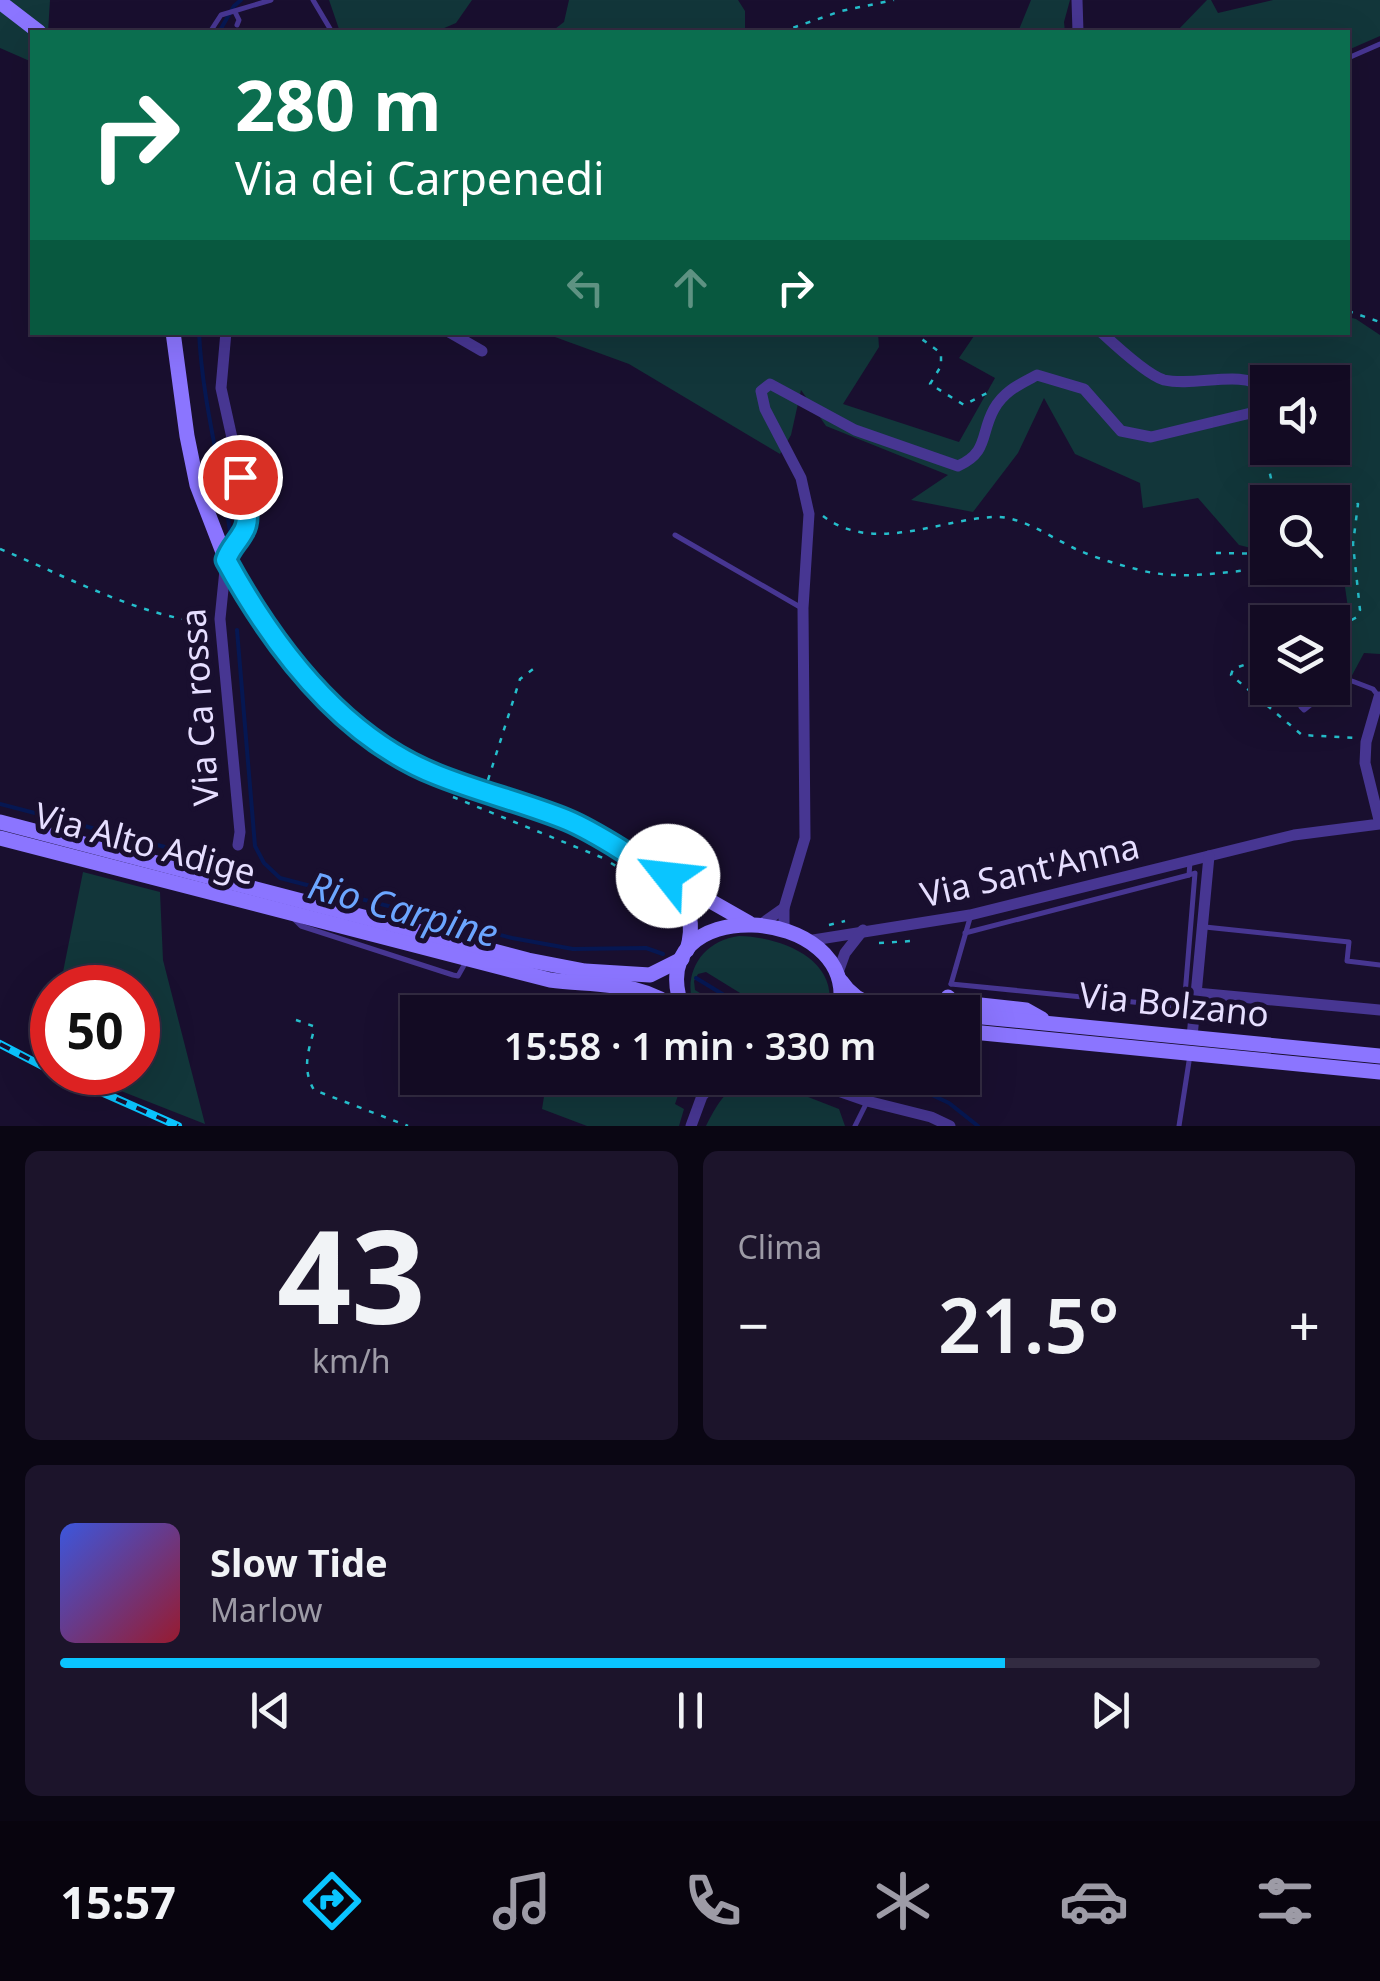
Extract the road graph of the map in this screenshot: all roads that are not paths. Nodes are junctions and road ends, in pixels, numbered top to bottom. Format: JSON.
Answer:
{"nodes":[{"id":1,"x":271,"y":0,"type":"edge"},
{"id":2,"x":313,"y":0,"type":"edge"},
{"id":3,"x":1077,"y":0,"type":"edge"},
{"id":4,"x":0,"y":2,"type":"edge"},
{"id":5,"x":234,"y":12,"type":"junction"},
{"id":6,"x":237,"y":25,"type":"dead end"},
{"id":7,"x":36,"y":30,"type":"edge"},
{"id":8,"x":211,"y":30,"type":"edge"},
{"id":9,"x":331,"y":30,"type":"edge"},
{"id":10,"x":1078,"y":30,"type":"edge"},
{"id":11,"x":1380,"y":44,"type":"edge"},
{"id":12,"x":1350,"y":57,"type":"edge"},
{"id":13,"x":173,"y":335,"type":"edge"},
{"id":14,"x":226,"y":335,"type":"edge"},
{"id":15,"x":454,"y":335,"type":"edge"},
{"id":16,"x":1105,"y":335,"type":"edge"},
{"id":17,"x":482,"y":351,"type":"dead end"},
{"id":18,"x":675,"y":535,"type":"dead end"},
{"id":19,"x":226,"y":560,"type":"junction"},
{"id":20,"x":803,"y":608,"type":"junction"},
{"id":21,"x":1350,"y":683,"type":"edge"},
{"id":22,"x":1379,"y":697,"type":"edge"},
{"id":23,"x":0,"y":822,"type":"edge"},
{"id":24,"x":0,"y":838,"type":"edge"},
{"id":25,"x":238,"y":845,"type":"dead end"},
{"id":26,"x":1208,"y":856,"type":"junction"},
{"id":27,"x":1189,"y":868,"type":"junction"},
{"id":28,"x":668,"y":876,"type":"junction"},
{"id":29,"x":784,"y":908,"type":"junction"},
{"id":30,"x":970,"y":915,"type":"junction"},
{"id":31,"x":755,"y":924,"type":"junction"},
{"id":32,"x":1202,"y":926,"type":"junction"},
{"id":33,"x":863,"y":930,"type":"junction"},
{"id":34,"x":784,"y":931,"type":"junction"},
{"id":35,"x":965,"y":934,"type":"junction"},
{"id":36,"x":807,"y":940,"type":"junction"},
{"id":37,"x":684,"y":957,"type":"junction"},
{"id":38,"x":1380,"y":965,"type":"edge"},
{"id":39,"x":837,"y":975,"type":"junction"},
{"id":40,"x":1196,"y":993,"type":"junction"},
{"id":41,"x":652,"y":995,"type":"edge"},
{"id":42,"x":678,"y":995,"type":"edge"},
{"id":43,"x":841,"y":995,"type":"edge"},
{"id":44,"x":850,"y":995,"type":"edge"},
{"id":45,"x":948,"y":995,"type":"edge"},
{"id":46,"x":980,"y":999,"type":"edge"},
{"id":47,"x":980,"y":1005,"type":"edge"},
{"id":48,"x":1380,"y":1010,"type":"edge"},
{"id":49,"x":980,"y":1017,"type":"edge"},
{"id":50,"x":1050,"y":1023,"type":"junction"},
{"id":51,"x":980,"y":1031,"type":"edge"},
{"id":52,"x":1191,"y":1045,"type":"junction"},
{"id":53,"x":1380,"y":1056,"type":"edge"},
{"id":54,"x":1314,"y":1065,"type":"junction"},
{"id":55,"x":1380,"y":1072,"type":"edge"},
{"id":56,"x":1380,"y":1082,"type":"edge"},
{"id":57,"x":854,"y":1095,"type":"edge"},
{"id":58,"x":702,"y":1096,"type":"edge"},
{"id":59,"x":867,"y":1101,"type":"junction"},
{"id":60,"x":691,"y":1126,"type":"edge"},
{"id":61,"x":855,"y":1126,"type":"edge"},
{"id":62,"x":950,"y":1126,"type":"edge"},
{"id":63,"x":1179,"y":1126,"type":"edge"}],
"edges":[{"from":1,"to":5,"type":"lane"},
{"from":2,"to":9,"type":"lane"},
{"from":3,"to":10,"type":"street"},
{"from":4,"to":7,"type":"main road"},
{"from":5,"to":6,"type":"lane"},
{"from":5,"to":8,"type":"lane"},
{"from":11,"to":12,"type":"lane"},
{"from":13,"to":19,"type":"main road","name":"Via Ca rossa"},
{"from":14,"to":19,"type":"street"},
{"from":15,"to":17,"type":"street"},
{"from":16,"to":20,"type":"street"},
{"from":18,"to":20,"type":"lane"},
{"from":19,"to":25,"type":"street","name":"Via Ca rossa"},
{"from":19,"to":28,"type":"main road"},
{"from":20,"to":29,"type":"street"},
{"from":21,"to":22,"type":"lane","name":"Via Sant'Anna"},
{"from":22,"to":26,"type":"street","name":"Via Sant'Anna"},
{"from":23,"to":37,"type":"main road","name":"Via Alto Adige"},
{"from":24,"to":41,"type":"main road","name":"Via Alto Adige"},
{"from":26,"to":27,"type":"street","name":"Via Sant'Anna"},
{"from":26,"to":32,"type":"street"},
{"from":27,"to":30,"type":"street","name":"Via Sant'Anna"},
{"from":27,"to":35,"type":"lane"},
{"from":27,"to":46,"type":"lane"},
{"from":28,"to":31,"type":"main road"},
{"from":28,"to":37,"type":"main road"},
{"from":29,"to":31,"type":"street"},
{"from":29,"to":34,"type":"street"},
{"from":30,"to":33,"type":"street","name":"Via Sant'Anna"},
{"from":30,"to":35,"type":"lane"},
{"from":31,"to":34,"type":"main road"},
{"from":31,"to":37,"type":"main road","name":"Via Alto Adige"},
{"from":32,"to":38,"type":"lane"},
{"from":32,"to":40,"type":"street"},
{"from":33,"to":36,"type":"street","name":"Via Sant'Anna"},
{"from":33,"to":39,"type":"street"},
{"from":34,"to":36,"type":"main road"},
{"from":35,"to":45,"type":"lane"},
{"from":36,"to":39,"type":"main road"},
{"from":37,"to":42,"type":"main road"},
{"from":39,"to":43,"type":"main road"},
{"from":39,"to":44,"type":"main road"},
{"from":40,"to":48,"type":"street","name":"Via Bolzano"},
{"from":40,"to":52,"type":"street"},
{"from":47,"to":50,"type":"main road"},
{"from":49,"to":50,"type":"main road","name":"Via Bolzano"},
{"from":50,"to":52,"type":"main road","name":"Via Bolzano"},
{"from":51,"to":52,"type":"main road","name":"Via Bolzano"},
{"from":52,"to":53,"type":"main road","name":"Via Bolzano"},
{"from":52,"to":54,"type":"main road","name":"Via Bolzano"},
{"from":52,"to":63,"type":"lane"},
{"from":54,"to":55,"type":"main road","name":"Via Bolzano"},
{"from":54,"to":56,"type":"main road"},
{"from":57,"to":59,"type":"street"},
{"from":58,"to":60,"type":"street"},
{"from":59,"to":61,"type":"lane"},
{"from":59,"to":62,"type":"street"}]}
